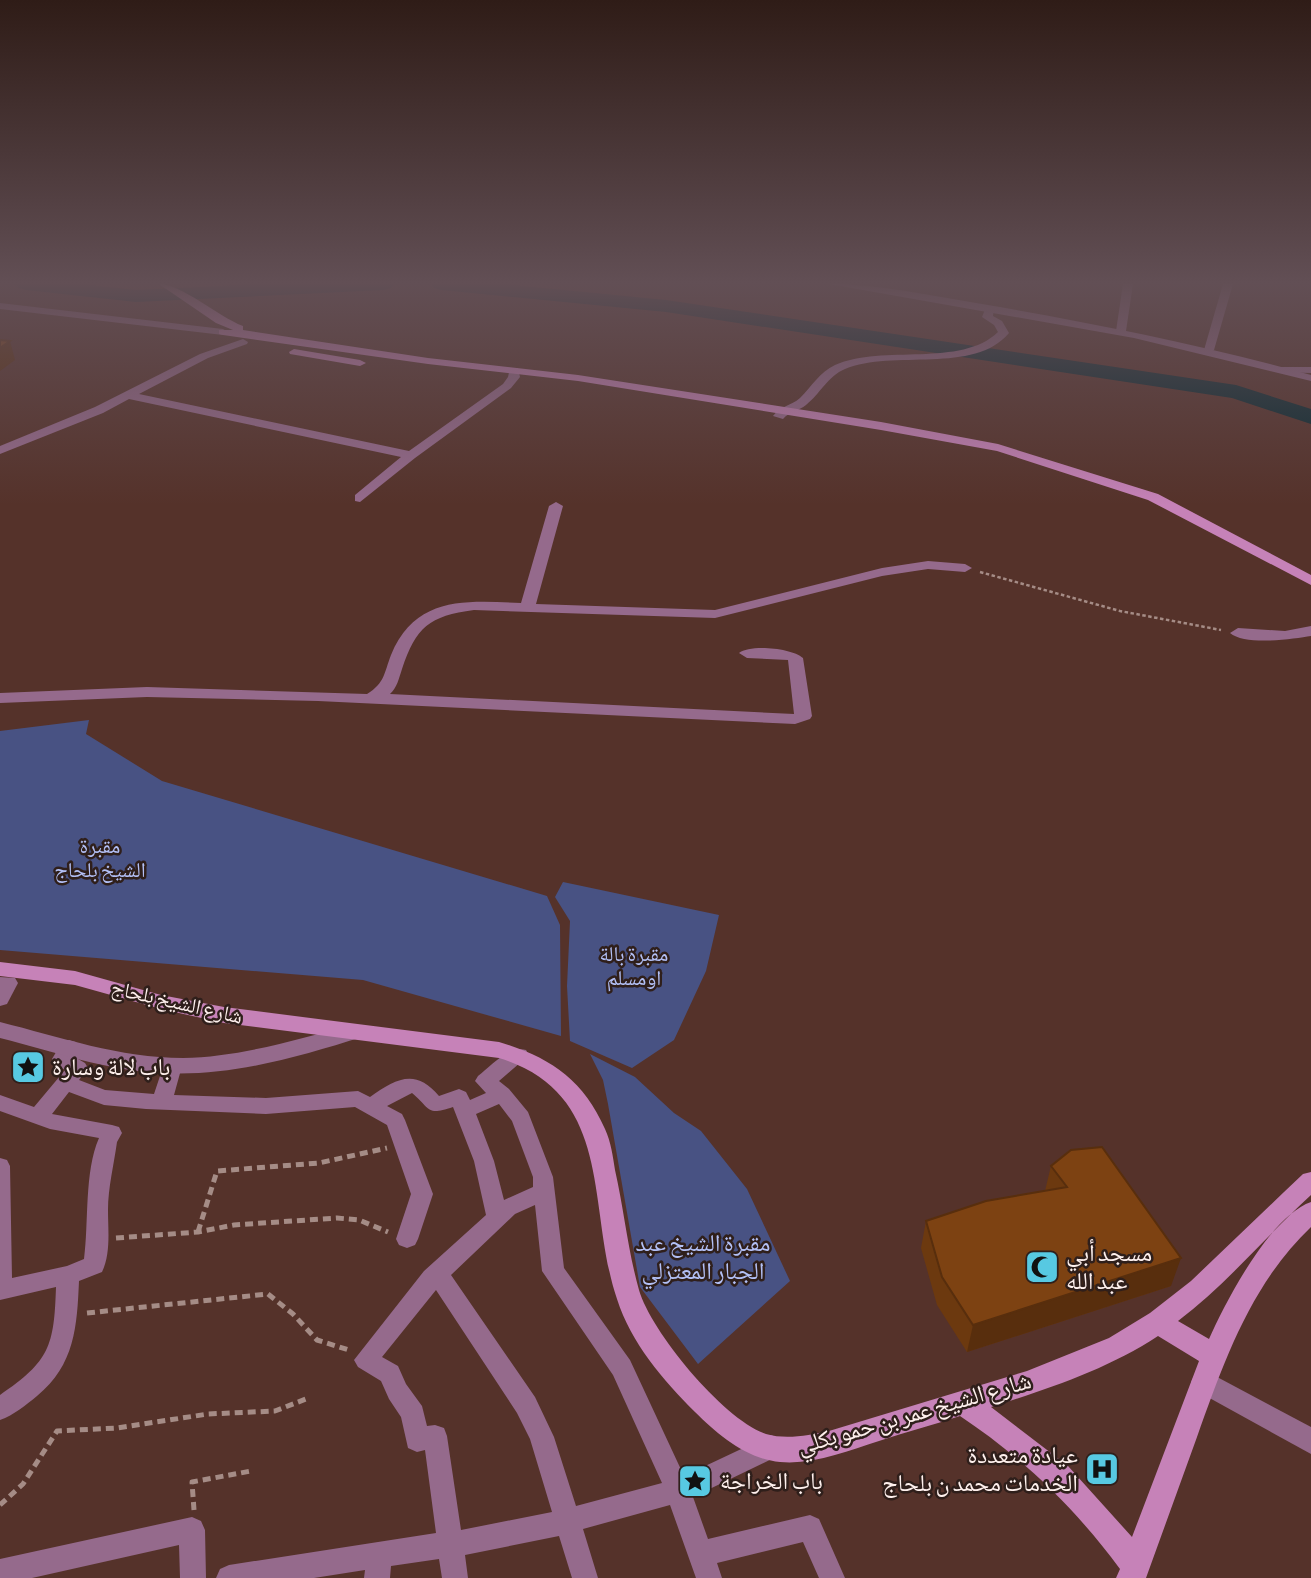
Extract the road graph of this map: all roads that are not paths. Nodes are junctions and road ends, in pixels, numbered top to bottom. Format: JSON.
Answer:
{"nodes":[{"id":1,"x":201,"y":358,"type":"edge"},
{"id":2,"x":332,"y":358,"type":"edge"},
{"id":3,"x":882,"y":358,"type":"edge"},
{"id":4,"x":1237,"y":358,"type":"edge"},
{"id":5,"x":1282,"y":370,"type":"junction"},
{"id":6,"x":1311,"y":370,"type":"edge"},
{"id":7,"x":514,"y":373,"type":"junction"},
{"id":8,"x":1311,"y":378,"type":"edge"},
{"id":9,"x":131,"y":396,"type":"junction"},
{"id":10,"x":801,"y":413,"type":"junction"},
{"id":11,"x":0,"y":450,"type":"edge"},
{"id":12,"x":411,"y":455,"type":"junction"},
{"id":13,"x":360,"y":498,"type":"dead end"},
{"id":14,"x":556,"y":506,"type":"dead end"},
{"id":15,"x":965,"y":568,"type":"road end"},
{"id":16,"x":1311,"y":580,"type":"edge"},
{"id":17,"x":527,"y":608,"type":"junction"},
{"id":18,"x":1311,"y":631,"type":"edge"},
{"id":19,"x":1238,"y":633,"type":"road end"},
{"id":20,"x":747,"y":653,"type":"dead end"},
{"id":21,"x":0,"y":698,"type":"edge"},
{"id":22,"x":371,"y":698,"type":"junction"},
{"id":23,"x":0,"y":969,"type":"edge"},
{"id":24,"x":0,"y":983,"type":"edge"},
{"id":25,"x":0,"y":999,"type":"edge"},
{"id":26,"x":0,"y":1030,"type":"edge"},
{"id":27,"x":355,"y":1032,"type":"junction"},
{"id":28,"x":69,"y":1047,"type":"junction"},
{"id":29,"x":519,"y":1055,"type":"junction"},
{"id":30,"x":172,"y":1066,"type":"junction"},
{"id":31,"x":64,"y":1083,"type":"junction"},
{"id":32,"x":502,"y":1094,"type":"junction"},
{"id":33,"x":162,"y":1101,"type":"junction"},
{"id":34,"x":0,"y":1103,"type":"edge"},
{"id":35,"x":370,"y":1108,"type":"junction"},
{"id":36,"x":466,"y":1110,"type":"junction"},
{"id":37,"x":38,"y":1116,"type":"junction"},
{"id":38,"x":0,"y":1167,"type":"edge"},
{"id":39,"x":1311,"y":1181,"type":"edge"},
{"id":40,"x":545,"y":1191,"type":"junction"},
{"id":41,"x":1311,"y":1212,"type":"edge"},
{"id":42,"x":497,"y":1216,"type":"junction"},
{"id":43,"x":407,"y":1239,"type":"road end"},
{"id":44,"x":1231,"y":1258,"type":"junction"},
{"id":45,"x":437,"y":1273,"type":"junction"},
{"id":46,"x":68,"y":1275,"type":"junction"},
{"id":47,"x":1256,"y":1275,"type":"junction"},
{"id":48,"x":1,"y":1289,"type":"edge"},
{"id":49,"x":1158,"y":1322,"type":"junction"},
{"id":50,"x":1213,"y":1356,"type":"junction"},
{"id":51,"x":1204,"y":1382,"type":"junction"},
{"id":52,"x":964,"y":1404,"type":"junction"},
{"id":53,"x":0,"y":1409,"type":"edge"},
{"id":54,"x":1311,"y":1441,"type":"edge"},
{"id":55,"x":771,"y":1447,"type":"junction"},
{"id":56,"x":678,"y":1491,"type":"junction"},
{"id":57,"x":568,"y":1521,"type":"junction"},
{"id":58,"x":450,"y":1542,"type":"junction"},
{"id":59,"x":705,"y":1566,"type":"edge"},
{"id":60,"x":378,"y":1567,"type":"edge"},
{"id":61,"x":0,"y":1572,"type":"edge"},
{"id":62,"x":1133,"y":1572,"type":"edge"},
{"id":63,"x":193,"y":1578,"type":"edge"},
{"id":64,"x":229,"y":1578,"type":"edge"},
{"id":65,"x":455,"y":1578,"type":"edge"},
{"id":66,"x":585,"y":1578,"type":"edge"},
{"id":67,"x":832,"y":1578,"type":"edge"}],
"edges":[{"from":1,"to":9,"type":"street"},
{"from":2,"to":7,"type":"main road"},
{"from":3,"to":10,"type":"street"},
{"from":4,"to":5,"type":"street"},
{"from":5,"to":6,"type":"street"},
{"from":5,"to":8,"type":"street"},
{"from":7,"to":10,"type":"main road"},
{"from":7,"to":12,"type":"street"},
{"from":9,"to":11,"type":"street"},
{"from":9,"to":12,"type":"street"},
{"from":10,"to":16,"type":"main road"},
{"from":12,"to":13,"type":"street"},
{"from":14,"to":17,"type":"street"},
{"from":15,"to":17,"type":"street"},
{"from":17,"to":22,"type":"street"},
{"from":18,"to":19,"type":"street"},
{"from":20,"to":22,"type":"street"},
{"from":21,"to":22,"type":"street"},
{"from":23,"to":27,"type":"main road","name":"شارع الشيخ بلحاج"},
{"from":24,"to":25,"type":"street"},
{"from":26,"to":28,"type":"street"},
{"from":27,"to":29,"type":"main road","name":"شارع الشيخ عمر بن حمو بكلي"},
{"from":27,"to":30,"type":"street"},
{"from":28,"to":30,"type":"street"},
{"from":28,"to":31,"type":"street"},
{"from":29,"to":32,"type":"street"},
{"from":29,"to":55,"type":"main road","name":"شارع الشيخ عمر بن حمو بكلي"},
{"from":30,"to":33,"type":"street"},
{"from":31,"to":33,"type":"street"},
{"from":31,"to":37,"type":"street"},
{"from":32,"to":36,"type":"street"},
{"from":32,"to":40,"type":"street"},
{"from":33,"to":35,"type":"street"},
{"from":34,"to":37,"type":"street"},
{"from":35,"to":36,"type":"street"},
{"from":35,"to":43,"type":"street"},
{"from":36,"to":42,"type":"street"},
{"from":37,"to":46,"type":"street"},
{"from":38,"to":48,"type":"street"},
{"from":39,"to":44,"type":"main road","name":"شارع الشيخ عمر بن حمو بكلي"},
{"from":40,"to":42,"type":"street"},
{"from":40,"to":56,"type":"street"},
{"from":41,"to":47,"type":"main road"},
{"from":42,"to":45,"type":"street"},
{"from":44,"to":47,"type":"main road"},
{"from":44,"to":49,"type":"main road","name":"شارع الشيخ عمر بن حمو بكلي"},
{"from":45,"to":57,"type":"street"},
{"from":45,"to":58,"type":"street"},
{"from":46,"to":48,"type":"street"},
{"from":46,"to":53,"type":"street"},
{"from":47,"to":50,"type":"main road"},
{"from":49,"to":50,"type":"main road"},
{"from":49,"to":52,"type":"main road","name":"شارع الشيخ عمر بن حمو بكلي"},
{"from":50,"to":51,"type":"main road"},
{"from":51,"to":54,"type":"street"},
{"from":51,"to":62,"type":"main road"},
{"from":52,"to":55,"type":"main road","name":"شارع الشيخ عمر بن حمو بكلي"},
{"from":52,"to":62,"type":"main road"},
{"from":55,"to":56,"type":"street"},
{"from":56,"to":57,"type":"street"},
{"from":56,"to":59,"type":"street"},
{"from":57,"to":58,"type":"street"},
{"from":57,"to":66,"type":"street"},
{"from":58,"to":60,"type":"street"},
{"from":58,"to":65,"type":"street"},
{"from":59,"to":67,"type":"street"},
{"from":60,"to":64,"type":"street"},
{"from":61,"to":63,"type":"street"}]}
